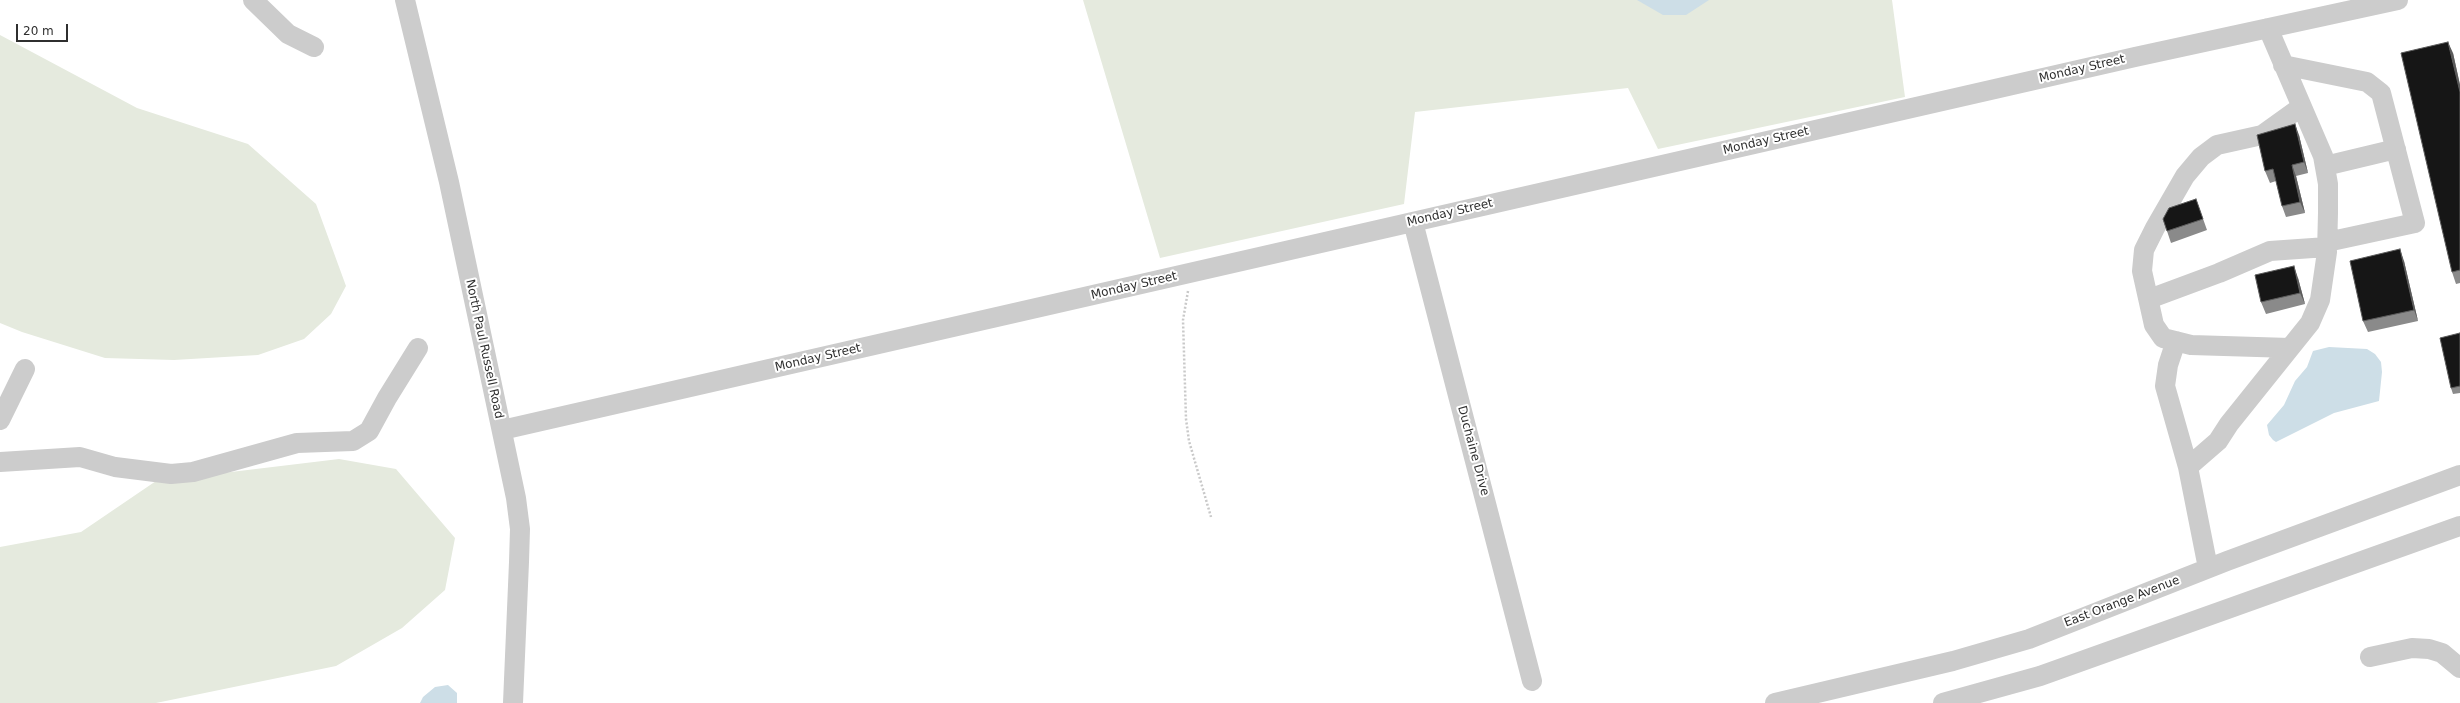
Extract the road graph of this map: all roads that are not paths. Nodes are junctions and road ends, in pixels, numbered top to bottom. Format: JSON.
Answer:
{"nodes":[{"id":1,"x":253,"y":0,"type":"edge"},
{"id":2,"x":405,"y":0,"type":"edge"},
{"id":3,"x":2398,"y":0,"type":"edge"},
{"id":4,"x":2268,"y":28,"type":"junction"},
{"id":5,"x":314,"y":47,"type":"dead end"},
{"id":6,"x":2283,"y":65,"type":"junction"},
{"id":7,"x":2301,"y":107,"type":"junction"},
{"id":8,"x":2396,"y":149,"type":"junction"},
{"id":9,"x":2325,"y":166,"type":"junction"},
{"id":10,"x":1413,"y":222,"type":"junction"},
{"id":11,"x":2327,"y":245,"type":"junction"},
{"id":12,"x":2149,"y":300,"type":"junction"},
{"id":13,"x":2176,"y":342,"type":"junction"},
{"id":14,"x":418,"y":348,"type":"dead end"},
{"id":15,"x":2290,"y":348,"type":"junction"},
{"id":16,"x":25,"y":369,"type":"dead end"},
{"id":17,"x":0,"y":420,"type":"edge"},
{"id":18,"x":502,"y":430,"type":"junction"},
{"id":19,"x":0,"y":462,"type":"edge"},
{"id":20,"x":2188,"y":467,"type":"junction"},
{"id":21,"x":2460,"y":475,"type":"edge"},
{"id":22,"x":2460,"y":526,"type":"edge"},
{"id":23,"x":2208,"y":568,"type":"junction"},
{"id":24,"x":2370,"y":657,"type":"dead end"},
{"id":25,"x":2460,"y":668,"type":"edge"},
{"id":26,"x":1532,"y":681,"type":"dead end"},
{"id":27,"x":513,"y":703,"type":"edge"},
{"id":28,"x":1775,"y":703,"type":"edge"},
{"id":29,"x":1944,"y":703,"type":"edge"}],
"edges":[{"from":1,"to":5,"type":"street"},
{"from":2,"to":18,"type":"street","name":"North Paul Russell Road"},
{"from":3,"to":4,"type":"street","name":"Monday Street"},
{"from":4,"to":6,"type":"street"},
{"from":4,"to":10,"type":"street","name":"Monday Street"},
{"from":6,"to":7,"type":"street"},
{"from":6,"to":8,"type":"street"},
{"from":7,"to":9,"type":"street"},
{"from":7,"to":12,"type":"street"},
{"from":8,"to":9,"type":"street"},
{"from":8,"to":11,"type":"street"},
{"from":9,"to":11,"type":"street"},
{"from":10,"to":18,"type":"street","name":"Monday Street"},
{"from":10,"to":26,"type":"street","name":"Duchaine Drive"},
{"from":11,"to":12,"type":"street"},
{"from":11,"to":15,"type":"street"},
{"from":12,"to":13,"type":"street"},
{"from":13,"to":15,"type":"street"},
{"from":13,"to":20,"type":"street"},
{"from":14,"to":19,"type":"street"},
{"from":15,"to":20,"type":"street"},
{"from":16,"to":17,"type":"street"},
{"from":18,"to":27,"type":"street","name":"North Paul Russell Road"},
{"from":20,"to":23,"type":"street"},
{"from":21,"to":23,"type":"street","name":"East Orange Avenue"},
{"from":22,"to":29,"type":"street"},
{"from":23,"to":28,"type":"street","name":"East Orange Avenue"},
{"from":24,"to":25,"type":"street"}]}
